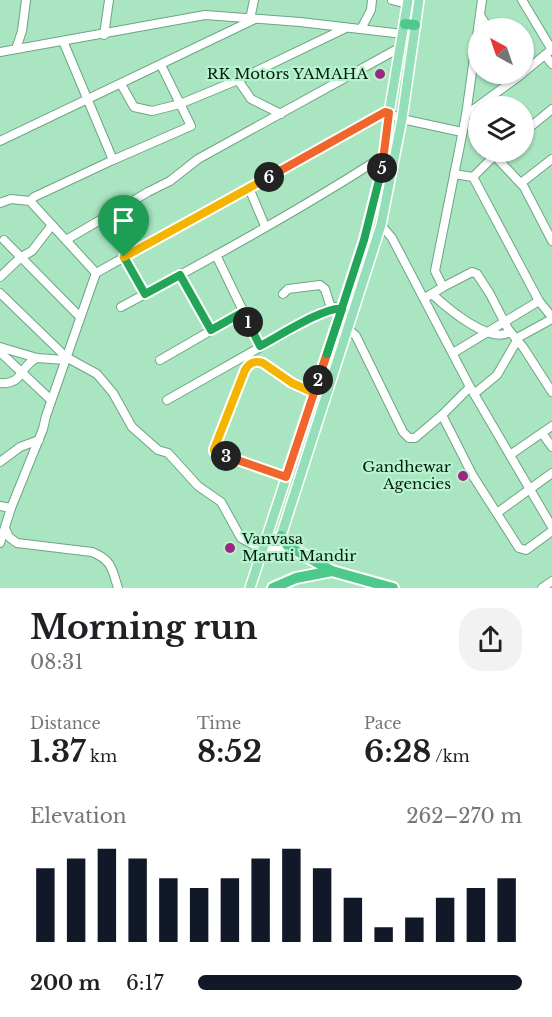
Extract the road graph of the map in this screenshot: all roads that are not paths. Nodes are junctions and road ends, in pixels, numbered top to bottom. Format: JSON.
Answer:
{"nodes":[{"id":1,"x":26,"y":0,"type":"edge"},
{"id":2,"x":109,"y":0,"type":"edge"},
{"id":3,"x":254,"y":0,"type":"edge"},
{"id":4,"x":372,"y":0,"type":"edge"},
{"id":5,"x":392,"y":0,"type":"edge"},
{"id":6,"x":419,"y":0,"type":"edge"},
{"id":7,"x":482,"y":0,"type":"edge"},
{"id":8,"x":522,"y":0,"type":"edge"},
{"id":9,"x":408,"y":2,"type":"edge"},
{"id":10,"x":480,"y":15,"type":"junction"},
{"id":11,"x":482,"y":18,"type":"edge"},
{"id":12,"x":253,"y":19,"type":"junction"},
{"id":13,"x":347,"y":27,"type":"junction"},
{"id":14,"x":408,"y":27,"type":"junction"},
{"id":15,"x":360,"y":29,"type":"junction"},
{"id":16,"x":104,"y":35,"type":"junction"},
{"id":17,"x":63,"y":42,"type":"junction"},
{"id":18,"x":401,"y":47,"type":"junction"},
{"id":19,"x":16,"y":49,"type":"junction"},
{"id":20,"x":0,"y":52,"type":"edge"},
{"id":21,"x":549,"y":52,"type":"edge"},
{"id":22,"x":534,"y":63,"type":"edge"},
{"id":23,"x":161,"y":64,"type":"junction"},
{"id":24,"x":552,"y":64,"type":"edge"},
{"id":25,"x":238,"y":80,"type":"junction"},
{"id":26,"x":121,"y":84,"type":"junction"},
{"id":27,"x":506,"y":84,"type":"edge"},
{"id":28,"x":87,"y":101,"type":"junction"},
{"id":29,"x":180,"y":104,"type":"junction"},
{"id":30,"x":552,"y":109,"type":"edge"},
{"id":31,"x":389,"y":113,"type":"junction"},
{"id":32,"x":281,"y":114,"type":"junction"},
{"id":33,"x":466,"y":115,"type":"junction"},
{"id":34,"x":402,"y":119,"type":"junction"},
{"id":35,"x":534,"y":124,"type":"edge"},
{"id":36,"x":462,"y":132,"type":"junction"},
{"id":37,"x":0,"y":141,"type":"edge"},
{"id":38,"x":385,"y":155,"type":"junction"},
{"id":39,"x":113,"y":160,"type":"junction"},
{"id":40,"x":552,"y":160,"type":"edge"},
{"id":41,"x":487,"y":162,"type":"edge"},
{"id":42,"x":504,"y":162,"type":"edge"},
{"id":43,"x":454,"y":174,"type":"junction"},
{"id":44,"x":473,"y":177,"type":"junction"},
{"id":45,"x":521,"y":183,"type":"junction"},
{"id":46,"x":249,"y":188,"type":"junction"},
{"id":47,"x":30,"y":201,"type":"junction"},
{"id":48,"x":0,"y":203,"type":"edge"},
{"id":49,"x":52,"y":225,"type":"junction"},
{"id":50,"x":381,"y":225,"type":"junction"},
{"id":51,"x":265,"y":226,"type":"junction"},
{"id":52,"x":4,"y":240,"type":"dead end"},
{"id":53,"x":66,"y":240,"type":"junction"},
{"id":54,"x":552,"y":241,"type":"edge"},
{"id":55,"x":216,"y":255,"type":"junction"},
{"id":56,"x":21,"y":257,"type":"junction"},
{"id":57,"x":124,"y":257,"type":"junction"},
{"id":58,"x":96,"y":273,"type":"junction"},
{"id":59,"x":180,"y":275,"type":"junction"},
{"id":60,"x":0,"y":276,"type":"edge"},
{"id":61,"x":443,"y":287,"type":"junction"},
{"id":62,"x":0,"y":293,"type":"edge"},
{"id":63,"x":145,"y":294,"type":"junction"},
{"id":64,"x":283,"y":294,"type":"dead end"},
{"id":65,"x":428,"y":296,"type":"junction"},
{"id":66,"x":539,"y":301,"type":"junction"},
{"id":67,"x":121,"y":307,"type":"dead end"},
{"id":68,"x":331,"y":308,"type":"junction"},
{"id":69,"x":342,"y":309,"type":"junction"},
{"id":70,"x":243,"y":312,"type":"junction"},
{"id":71,"x":80,"y":317,"type":"junction"},
{"id":72,"x":552,"y":317,"type":"edge"},
{"id":73,"x":503,"y":321,"type":"junction"},
{"id":74,"x":348,"y":328,"type":"junction"},
{"id":75,"x":211,"y":330,"type":"junction"},
{"id":76,"x":486,"y":332,"type":"junction"},
{"id":77,"x":510,"y":332,"type":"junction"},
{"id":78,"x":517,"y":340,"type":"junction"},
{"id":79,"x":260,"y":346,"type":"junction"},
{"id":80,"x":0,"y":347,"type":"edge"},
{"id":81,"x":0,"y":352,"type":"edge"},
{"id":82,"x":453,"y":353,"type":"junction"},
{"id":83,"x":37,"y":358,"type":"junction"},
{"id":84,"x":65,"y":358,"type":"junction"},
{"id":85,"x":160,"y":360,"type":"dead end"},
{"id":86,"x":22,"y":373,"type":"junction"},
{"id":87,"x":0,"y":383,"type":"edge"},
{"id":88,"x":472,"y":391,"type":"junction"},
{"id":89,"x":552,"y":392,"type":"edge"},
{"id":90,"x":314,"y":393,"type":"junction"},
{"id":91,"x":51,"y":400,"type":"junction"},
{"id":92,"x":167,"y":400,"type":"dead end"},
{"id":93,"x":442,"y":416,"type":"junction"},
{"id":94,"x":552,"y":426,"type":"edge"},
{"id":95,"x":542,"y":433,"type":"junction"},
{"id":96,"x":39,"y":440,"type":"junction"},
{"id":97,"x":552,"y":447,"type":"edge"},
{"id":98,"x":510,"y":455,"type":"junction"},
{"id":99,"x":0,"y":462,"type":"edge"},
{"id":100,"x":552,"y":473,"type":"edge"},
{"id":101,"x":286,"y":477,"type":"junction"},
{"id":102,"x":530,"y":489,"type":"junction"},
{"id":103,"x":0,"y":506,"type":"edge"},
{"id":104,"x":11,"y":508,"type":"junction"},
{"id":105,"x":496,"y":513,"type":"junction"},
{"id":106,"x":5,"y":528,"type":"junction"},
{"id":107,"x":552,"y":529,"type":"edge"},
{"id":108,"x":281,"y":536,"type":"joint"},
{"id":109,"x":0,"y":543,"type":"edge"},
{"id":110,"x":263,"y":550,"type":"junction"},
{"id":111,"x":296,"y":550,"type":"junction"},
{"id":112,"x":332,"y":571,"type":"junction"},
{"id":113,"x":552,"y":581,"type":"edge"},
{"id":114,"x":118,"y":588,"type":"edge"},
{"id":115,"x":250,"y":588,"type":"edge"},
{"id":116,"x":273,"y":588,"type":"edge"},
{"id":117,"x":393,"y":588,"type":"edge"},
{"id":118,"x":542,"y":588,"type":"edge"}],
"edges":[{"from":1,"to":19,"type":"street"},
{"from":2,"to":16,"type":"street"},
{"from":3,"to":12,"type":"street"},
{"from":4,"to":15,"type":"street"},
{"from":5,"to":9,"type":"street"},
{"from":6,"to":14,"type":"main road"},
{"from":7,"to":10,"type":"street"},
{"from":8,"to":21,"type":"street"},
{"from":9,"to":14,"type":"main road"},
{"from":10,"to":11,"type":"street"},
{"from":10,"to":33,"type":"street"},
{"from":12,"to":13,"type":"street"},
{"from":12,"to":16,"type":"street"},
{"from":12,"to":23,"type":"street"},
{"from":13,"to":15,"type":"street"},
{"from":13,"to":25,"type":"street"},
{"from":14,"to":15,"type":"street"},
{"from":14,"to":18,"type":"main road"},
{"from":14,"to":34,"type":"main road"},
{"from":16,"to":17,"type":"street"},
{"from":17,"to":19,"type":"street"},
{"from":17,"to":28,"type":"street"},
{"from":18,"to":31,"type":"main road"},
{"from":18,"to":32,"type":"street"},
{"from":19,"to":20,"type":"street"},
{"from":21,"to":22,"type":"street"},
{"from":21,"to":24,"type":"street"},
{"from":23,"to":26,"type":"street"},
{"from":23,"to":29,"type":"street"},
{"from":25,"to":29,"type":"street"},
{"from":25,"to":32,"type":"street"},
{"from":26,"to":28,"type":"street"},
{"from":26,"to":29,"type":"street"},
{"from":27,"to":33,"type":"street"},
{"from":28,"to":37,"type":"street"},
{"from":28,"to":39,"type":"street"},
{"from":29,"to":39,"type":"street"},
{"from":30,"to":35,"type":"street"},
{"from":31,"to":34,"type":"street"},
{"from":31,"to":38,"type":"main road"},
{"from":31,"to":46,"type":"street"},
{"from":32,"to":53,"type":"street"},
{"from":33,"to":36,"type":"street"},
{"from":34,"to":36,"type":"street"},
{"from":34,"to":50,"type":"main road"},
{"from":36,"to":43,"type":"street"},
{"from":38,"to":51,"type":"street"},
{"from":38,"to":69,"type":"main road"},
{"from":39,"to":47,"type":"street"},
{"from":40,"to":45,"type":"street"},
{"from":41,"to":44,"type":"street"},
{"from":42,"to":45,"type":"street"},
{"from":43,"to":44,"type":"street"},
{"from":43,"to":61,"type":"street"},
{"from":44,"to":66,"type":"street"},
{"from":45,"to":54,"type":"street"},
{"from":46,"to":51,"type":"street"},
{"from":46,"to":57,"type":"street"},
{"from":47,"to":48,"type":"street"},
{"from":47,"to":49,"type":"street"},
{"from":49,"to":53,"type":"street"},
{"from":49,"to":56,"type":"street"},
{"from":50,"to":65,"type":"street"},
{"from":50,"to":74,"type":"main road"},
{"from":51,"to":55,"type":"street"},
{"from":52,"to":56,"type":"street"},
{"from":53,"to":58,"type":"street"},
{"from":55,"to":59,"type":"street"},
{"from":55,"to":70,"type":"street"},
{"from":56,"to":60,"type":"street"},
{"from":56,"to":71,"type":"street"},
{"from":57,"to":58,"type":"street"},
{"from":57,"to":63,"type":"street"},
{"from":58,"to":71,"type":"street"},
{"from":59,"to":63,"type":"street"},
{"from":59,"to":75,"type":"street"},
{"from":61,"to":65,"type":"street"},
{"from":61,"to":73,"type":"street"},
{"from":62,"to":84,"type":"street"},
{"from":63,"to":67,"type":"street"},
{"from":64,"to":68,"type":"street"},
{"from":65,"to":76,"type":"street"},
{"from":65,"to":82,"type":"street"},
{"from":66,"to":72,"type":"street"},
{"from":66,"to":73,"type":"street"},
{"from":68,"to":69,"type":"street"},
{"from":68,"to":79,"type":"street"},
{"from":69,"to":90,"type":"main road"},
{"from":70,"to":75,"type":"street"},
{"from":70,"to":79,"type":"street"},
{"from":71,"to":84,"type":"street"},
{"from":72,"to":78,"type":"street"},
{"from":73,"to":76,"type":"street"},
{"from":73,"to":77,"type":"street"},
{"from":74,"to":93,"type":"street"},
{"from":74,"to":108,"type":"main road"},
{"from":75,"to":85,"type":"street"},
{"from":76,"to":77,"type":"street"},
{"from":76,"to":82,"type":"street"},
{"from":77,"to":78,"type":"street"},
{"from":78,"to":88,"type":"street"},
{"from":78,"to":89,"type":"street"},
{"from":79,"to":92,"type":"street"},
{"from":80,"to":83,"type":"street"},
{"from":81,"to":86,"type":"street"},
{"from":82,"to":88,"type":"street"},
{"from":83,"to":84,"type":"street"},
{"from":83,"to":86,"type":"street"},
{"from":84,"to":91,"type":"street"},
{"from":84,"to":110,"type":"street"},
{"from":86,"to":87,"type":"street"},
{"from":86,"to":91,"type":"street"},
{"from":88,"to":93,"type":"street"},
{"from":88,"to":98,"type":"street"},
{"from":90,"to":101,"type":"main road"},
{"from":90,"to":101,"type":"street"},
{"from":91,"to":96,"type":"street"},
{"from":93,"to":105,"type":"street"},
{"from":94,"to":95,"type":"street"},
{"from":95,"to":97,"type":"street"},
{"from":95,"to":98,"type":"street"},
{"from":96,"to":99,"type":"street"},
{"from":96,"to":104,"type":"street"},
{"from":98,"to":102,"type":"street"},
{"from":100,"to":102,"type":"street"},
{"from":101,"to":110,"type":"main road"},
{"from":102,"to":105,"type":"street"},
{"from":102,"to":107,"type":"street"},
{"from":103,"to":104,"type":"street"},
{"from":104,"to":106,"type":"street"},
{"from":105,"to":107,"type":"street"},
{"from":106,"to":109,"type":"street"},
{"from":106,"to":114,"type":"street"},
{"from":108,"to":111,"type":"highway"},
{"from":110,"to":111,"type":"street"},
{"from":110,"to":115,"type":"main road"},
{"from":111,"to":112,"type":"highway"},
{"from":112,"to":116,"type":"highway"},
{"from":112,"to":117,"type":"highway"},
{"from":113,"to":118,"type":"street"}]}
